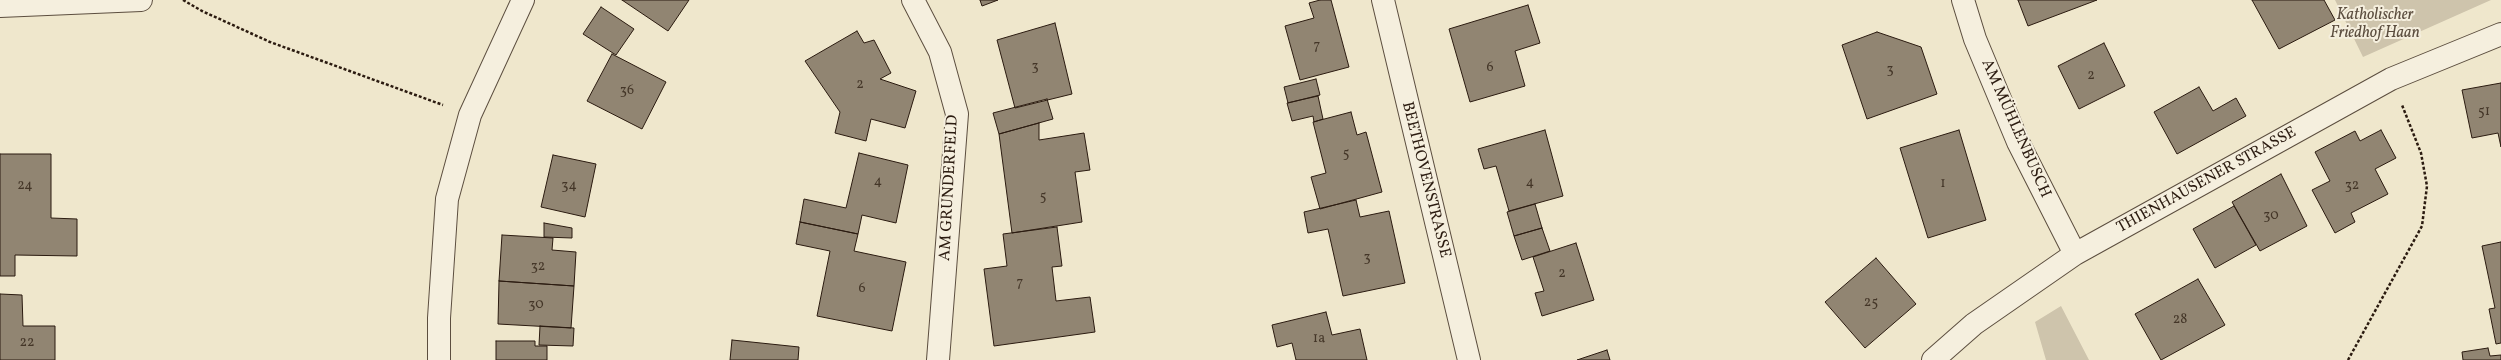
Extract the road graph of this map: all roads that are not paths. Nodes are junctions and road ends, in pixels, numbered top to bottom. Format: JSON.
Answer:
{"nodes":[{"id":1,"x":141,"y":0,"type":"edge"},
{"id":2,"x":523,"y":0,"type":"edge"},
{"id":3,"x":913,"y":0,"type":"edge"},
{"id":4,"x":1383,"y":0,"type":"edge"},
{"id":5,"x":1963,"y":0,"type":"edge"},
{"id":6,"x":0,"y":6,"type":"edge"},
{"id":7,"x":2501,"y":34,"type":"edge"},
{"id":8,"x":2075,"y":254,"type":"junction"},
{"id":9,"x":439,"y":360,"type":"edge"},
{"id":10,"x":938,"y":360,"type":"edge"},
{"id":11,"x":1469,"y":360,"type":"edge"},
{"id":12,"x":1933,"y":360,"type":"edge"}],
"edges":[{"from":1,"to":6,"type":"street"},
{"from":2,"to":9,"type":"street"},
{"from":3,"to":10,"type":"street","name":"AM GRUNDERFELD"},
{"from":4,"to":11,"type":"street","name":"BEETHOVENSTRASSE"},
{"from":5,"to":8,"type":"street","name":"AM MÜHLENBUSCH"},
{"from":7,"to":8,"type":"street","name":"THIENHAUSENER STRASSE"},
{"from":8,"to":12,"type":"street","name":"THIENHAUSENER STRASSE"}]}
